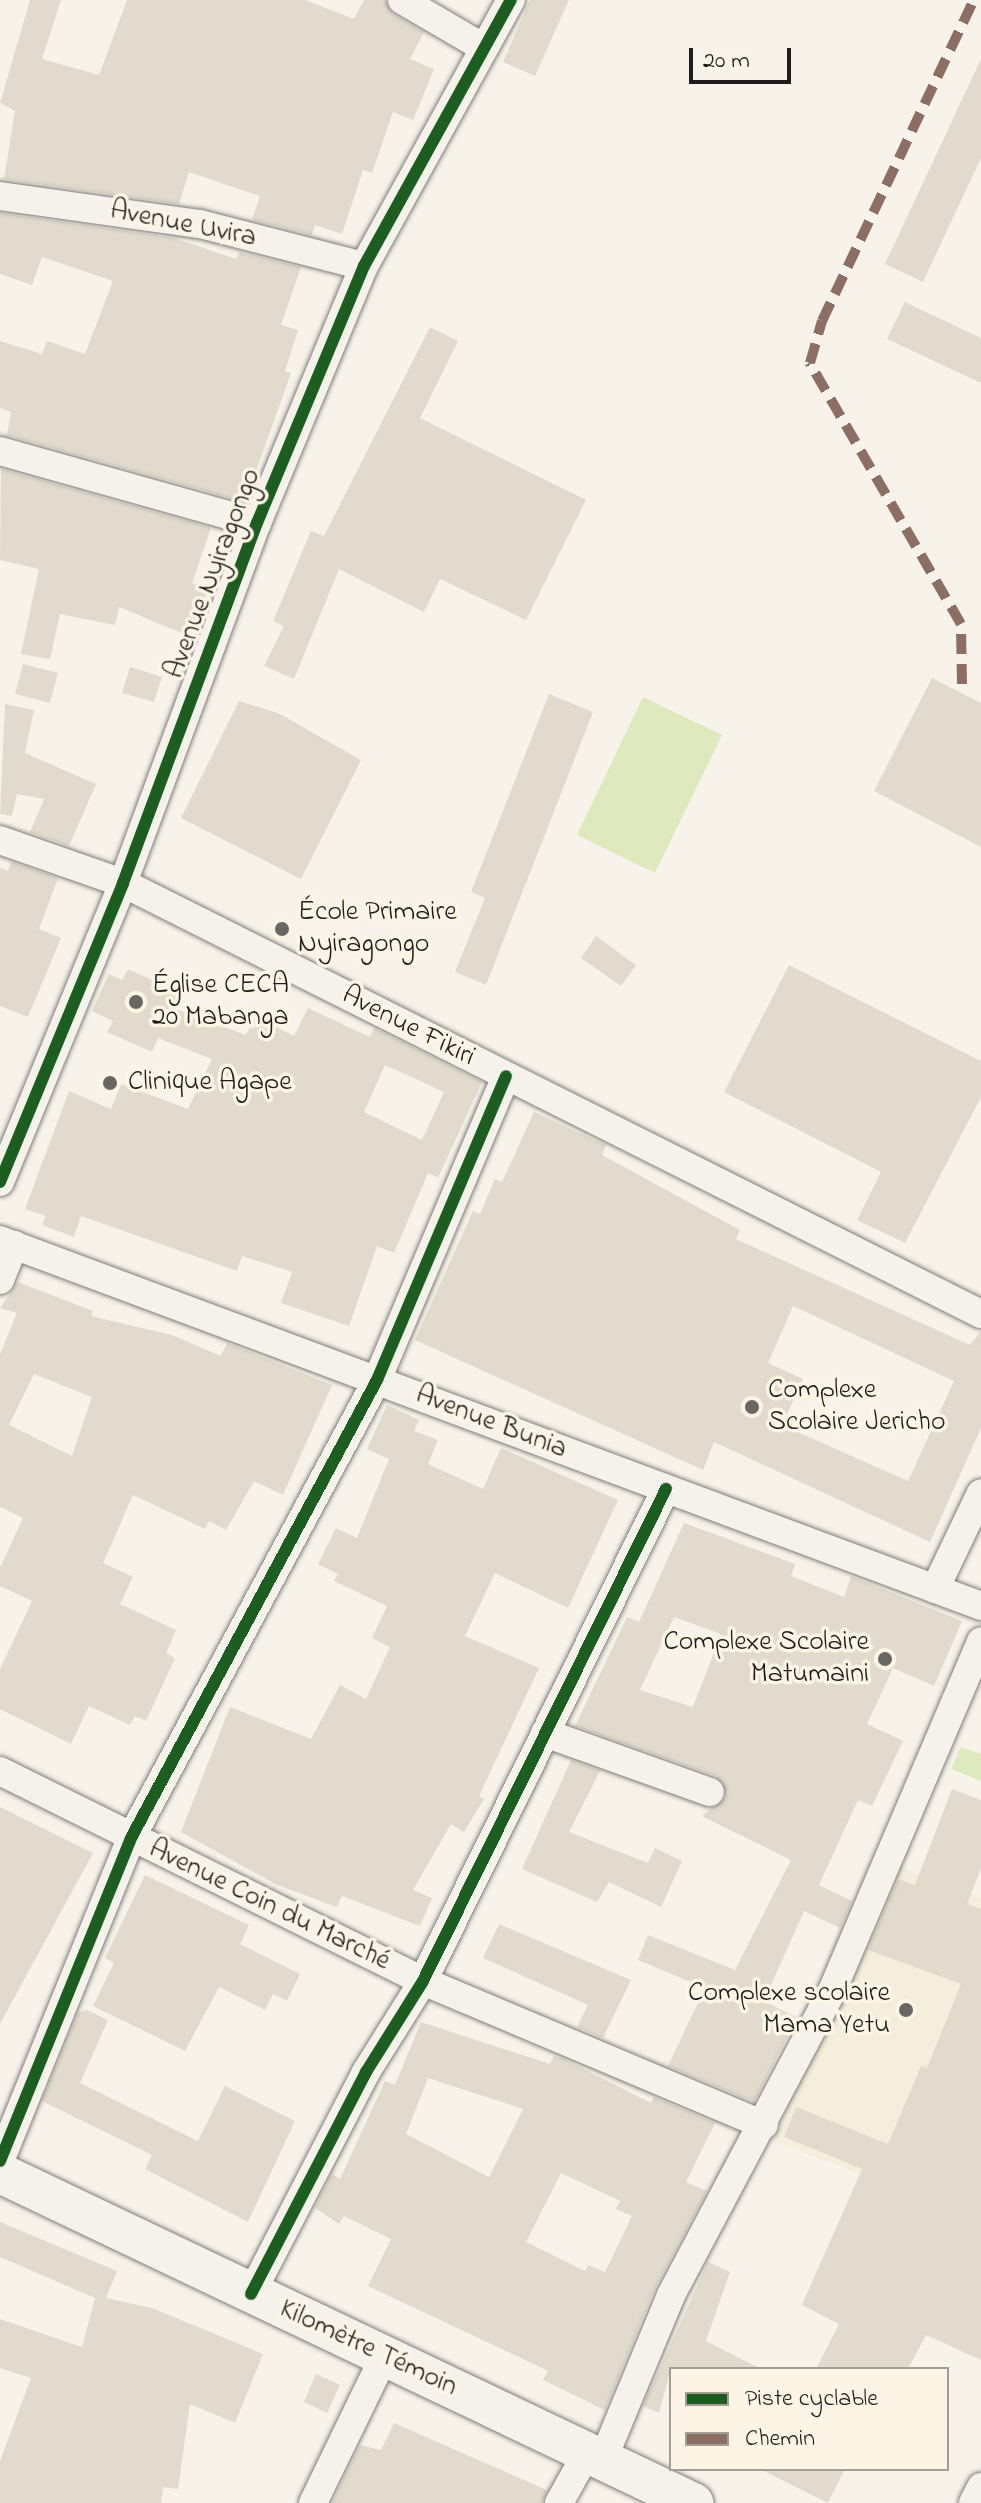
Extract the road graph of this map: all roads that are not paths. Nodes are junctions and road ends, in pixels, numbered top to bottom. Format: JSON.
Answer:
{"nodes":[{"id":1,"x":402,"y":0,"type":"edge"},
{"id":2,"x":511,"y":0,"type":"edge"},
{"id":3,"x":484,"y":48,"type":"junction"},
{"id":4,"x":0,"y":196,"type":"edge"},
{"id":5,"x":364,"y":266,"type":"junction"},
{"id":6,"x":0,"y":451,"type":"edge"},
{"id":7,"x":257,"y":523,"type":"junction"},
{"id":8,"x":0,"y":840,"type":"edge"},
{"id":9,"x":123,"y":883,"type":"junction"},
{"id":10,"x":506,"y":1076,"type":"junction"},
{"id":11,"x":0,"y":1182,"type":"edge"},
{"id":12,"x":7,"y":1242,"type":"edge"},
{"id":13,"x":0,"y":1280,"type":"edge"},
{"id":14,"x":981,"y":1314,"type":"edge"},
{"id":15,"x":377,"y":1380,"type":"junction"},
{"id":16,"x":666,"y":1489,"type":"junction"},
{"id":17,"x":981,"y":1493,"type":"edge"},
{"id":18,"x":935,"y":1589,"type":"junction"},
{"id":19,"x":981,"y":1606,"type":"edge"},
{"id":20,"x":981,"y":1641,"type":"edge"},
{"id":21,"x":545,"y":1733,"type":"junction"},
{"id":22,"x":0,"y":1771,"type":"edge"},
{"id":23,"x":710,"y":1792,"type":"dead end"},
{"id":24,"x":131,"y":1838,"type":"junction"},
{"id":25,"x":423,"y":1981,"type":"junction"},
{"id":26,"x":764,"y":2125,"type":"junction"},
{"id":27,"x":0,"y":2161,"type":"edge"},
{"id":28,"x":0,"y":2173,"type":"edge"},
{"id":29,"x":251,"y":2294,"type":"junction"},
{"id":30,"x":383,"y":2359,"type":"junction"},
{"id":31,"x":596,"y":2454,"type":"junction"},
{"id":32,"x":981,"y":2487,"type":"edge"},
{"id":33,"x":313,"y":2503,"type":"edge"},
{"id":34,"x":559,"y":2503,"type":"edge"},
{"id":35,"x":693,"y":2503,"type":"edge"},
{"id":36,"x":973,"y":2503,"type":"edge"}],
"edges":[{"from":1,"to":3,"type":"street"},
{"from":2,"to":3,"type":"street","name":"Avenue Nyiragongo"},
{"from":3,"to":5,"type":"street","name":"Avenue Nyiragongo"},
{"from":4,"to":5,"type":"street","name":"Avenue Uvira"},
{"from":5,"to":7,"type":"street","name":"Avenue Nyiragongo"},
{"from":6,"to":7,"type":"street"},
{"from":7,"to":9,"type":"street","name":"Avenue Nyiragongo"},
{"from":8,"to":9,"type":"street","name":"Avenue Fikiri"},
{"from":9,"to":10,"type":"street","name":"Avenue Fikiri"},
{"from":9,"to":11,"type":"street","name":"Avenue Nyiragongo"},
{"from":10,"to":14,"type":"street","name":"Avenue Fikiri"},
{"from":10,"to":15,"type":"street"},
{"from":12,"to":13,"type":"street"},
{"from":12,"to":15,"type":"street","name":"Avenue Bunia"},
{"from":15,"to":16,"type":"street","name":"Avenue Bunia"},
{"from":15,"to":24,"type":"street"},
{"from":16,"to":18,"type":"street","name":"Avenue Bunia"},
{"from":16,"to":21,"type":"street"},
{"from":17,"to":18,"type":"street"},
{"from":18,"to":19,"type":"street","name":"Avenue Bunia"},
{"from":20,"to":26,"type":"street"},
{"from":21,"to":23,"type":"street"},
{"from":21,"to":25,"type":"street"},
{"from":22,"to":24,"type":"street","name":"Avenue Coin du Marché"},
{"from":24,"to":25,"type":"street","name":"Avenue Coin du Marché"},
{"from":24,"to":27,"type":"street"},
{"from":25,"to":26,"type":"street","name":"Avenue Coin du Marché"},
{"from":25,"to":29,"type":"street"},
{"from":26,"to":31,"type":"street"},
{"from":28,"to":29,"type":"main road","name":"Kilomètre Témoin"},
{"from":29,"to":30,"type":"main road","name":"Kilomètre Témoin"},
{"from":30,"to":31,"type":"main road","name":"Kilomètre Témoin"},
{"from":30,"to":33,"type":"street"},
{"from":31,"to":34,"type":"street"},
{"from":31,"to":35,"type":"main road","name":"Kilomètre Témoin"},
{"from":32,"to":36,"type":"street"}]}
